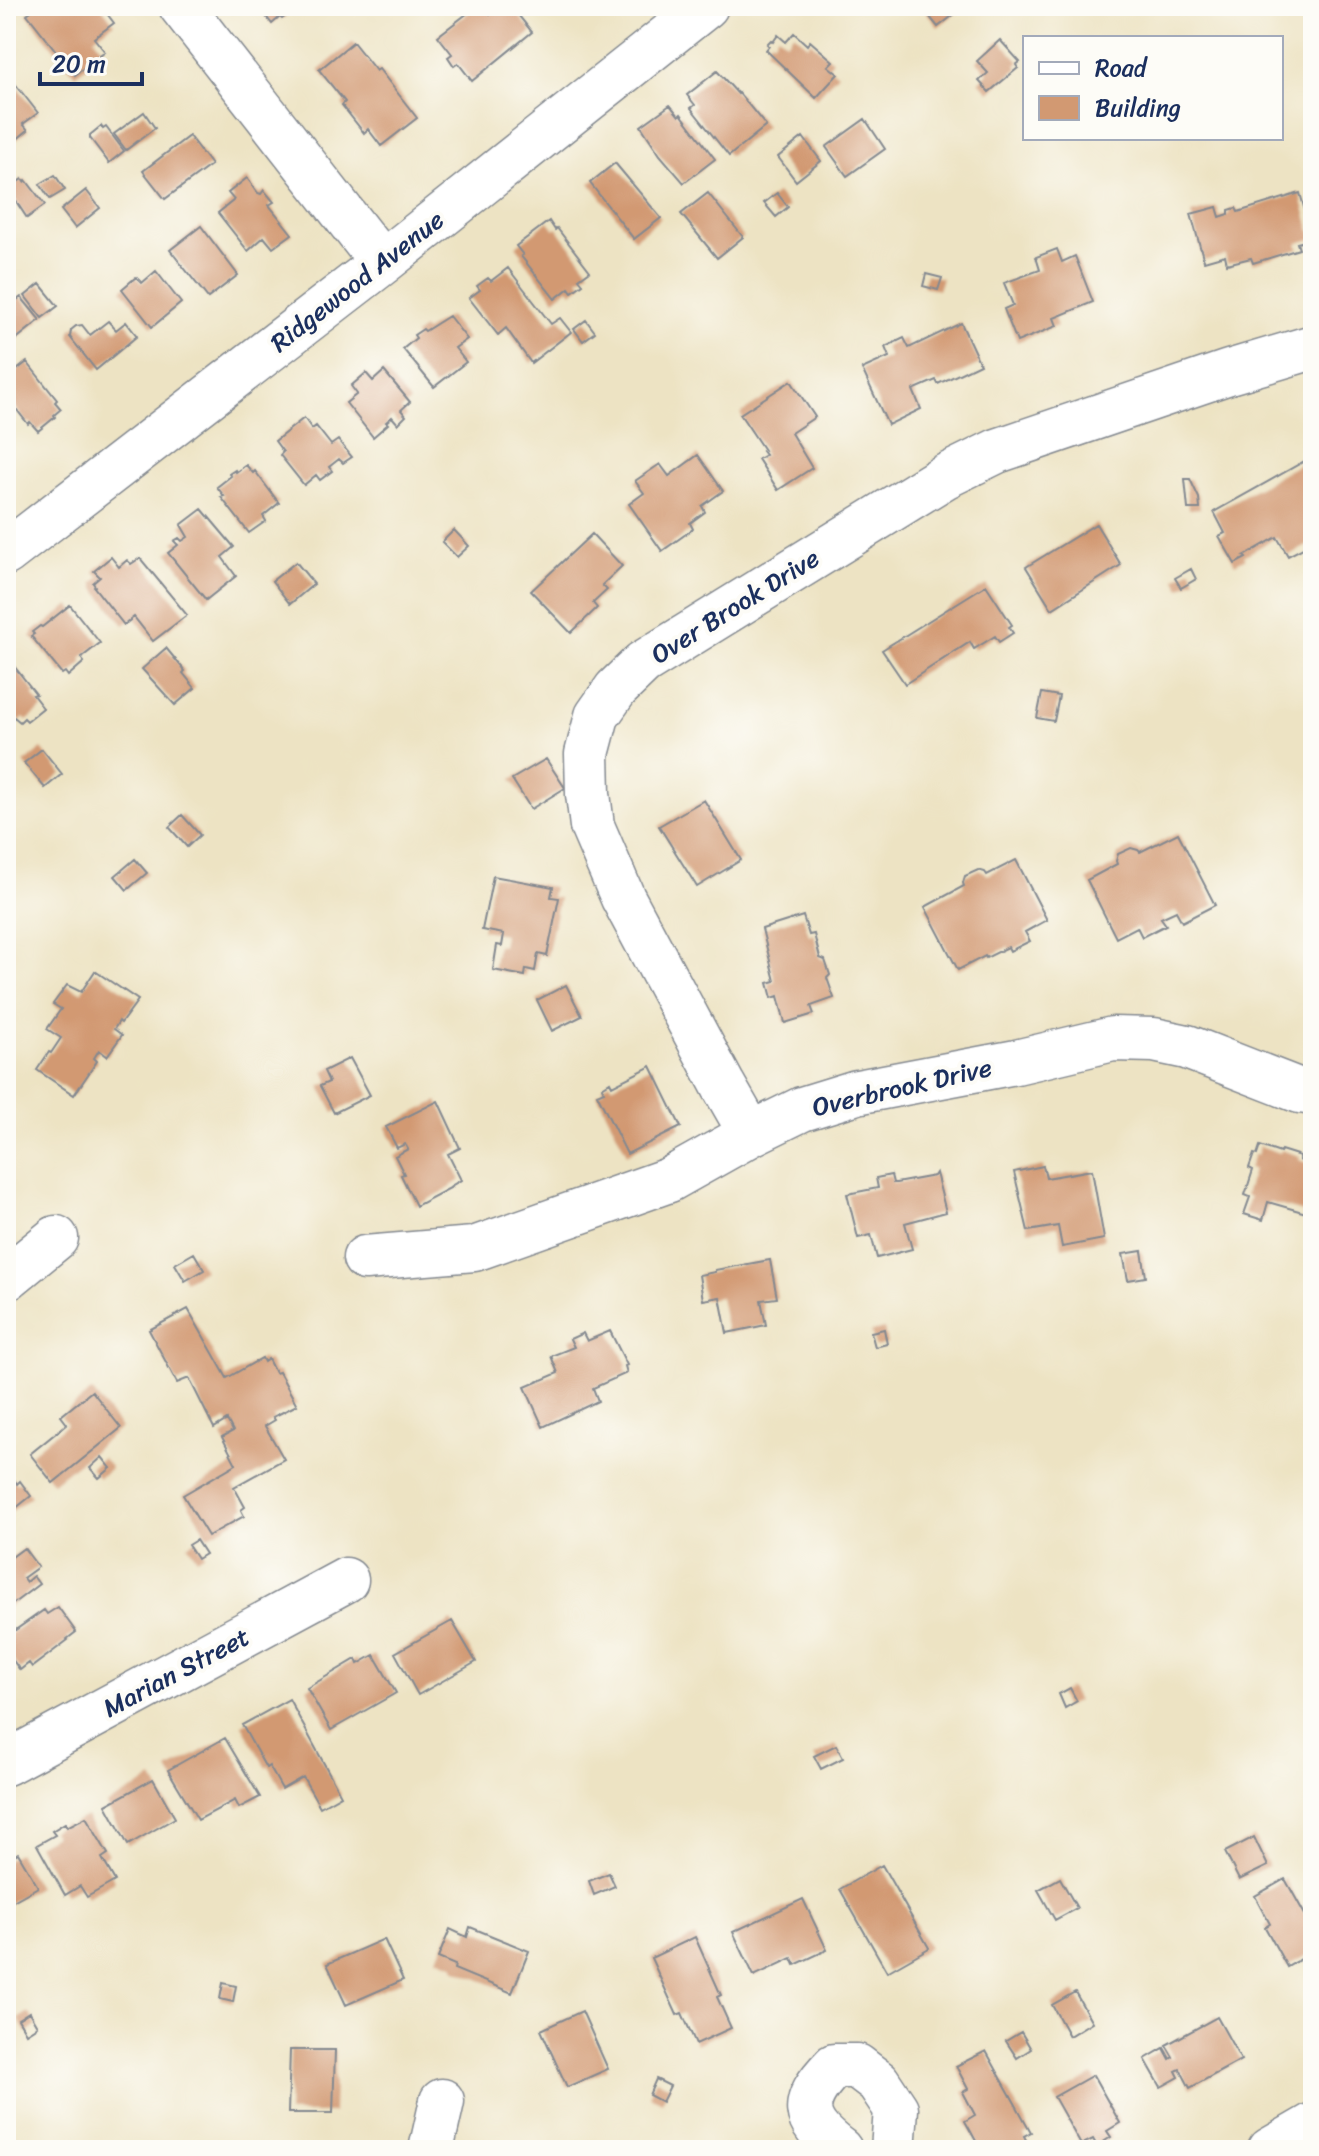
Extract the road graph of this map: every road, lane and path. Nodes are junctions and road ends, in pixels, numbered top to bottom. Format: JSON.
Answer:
{"nodes":[{"id":1,"x":181,"y":6,"type":"edge"},
{"id":2,"x":706,"y":6,"type":"edge"},
{"id":3,"x":382,"y":263,"type":"junction"},
{"id":4,"x":1313,"y":347,"type":"edge"},
{"id":5,"x":6,"y":553,"type":"edge"},
{"id":6,"x":1313,"y":1093,"type":"edge"},
{"id":7,"x":751,"y":1134,"type":"junction"},
{"id":8,"x":56,"y":1238,"type":"dead end"},
{"id":9,"x":365,"y":1258,"type":"dead end"},
{"id":10,"x":6,"y":1279,"type":"edge"},
{"id":11,"x":346,"y":1580,"type":"dead end"},
{"id":12,"x":6,"y":1763,"type":"edge"},
{"id":13,"x":442,"y":2101,"type":"dead end"},
{"id":14,"x":1313,"y":2125,"type":"edge"},
{"id":15,"x":431,"y":2150,"type":"edge"},
{"id":16,"x":840,"y":2150,"type":"edge"},
{"id":17,"x":893,"y":2150,"type":"edge"},
{"id":18,"x":1270,"y":2150,"type":"edge"}],
"edges":[{"from":1,"to":3,"type":"street"},
{"from":2,"to":3,"type":"street","name":"Ridgewood Avenue"},
{"from":3,"to":5,"type":"street","name":"Ridgewood Avenue"},
{"from":4,"to":7,"type":"street","name":"Over Brook Drive"},
{"from":6,"to":7,"type":"street","name":"Overbrook Drive"},
{"from":7,"to":9,"type":"street","name":"Overbrook Drive"},
{"from":8,"to":10,"type":"street"},
{"from":11,"to":12,"type":"street","name":"Marian Street"},
{"from":13,"to":15,"type":"street"},
{"from":14,"to":18,"type":"street"},
{"from":16,"to":17,"type":"street"}]}
